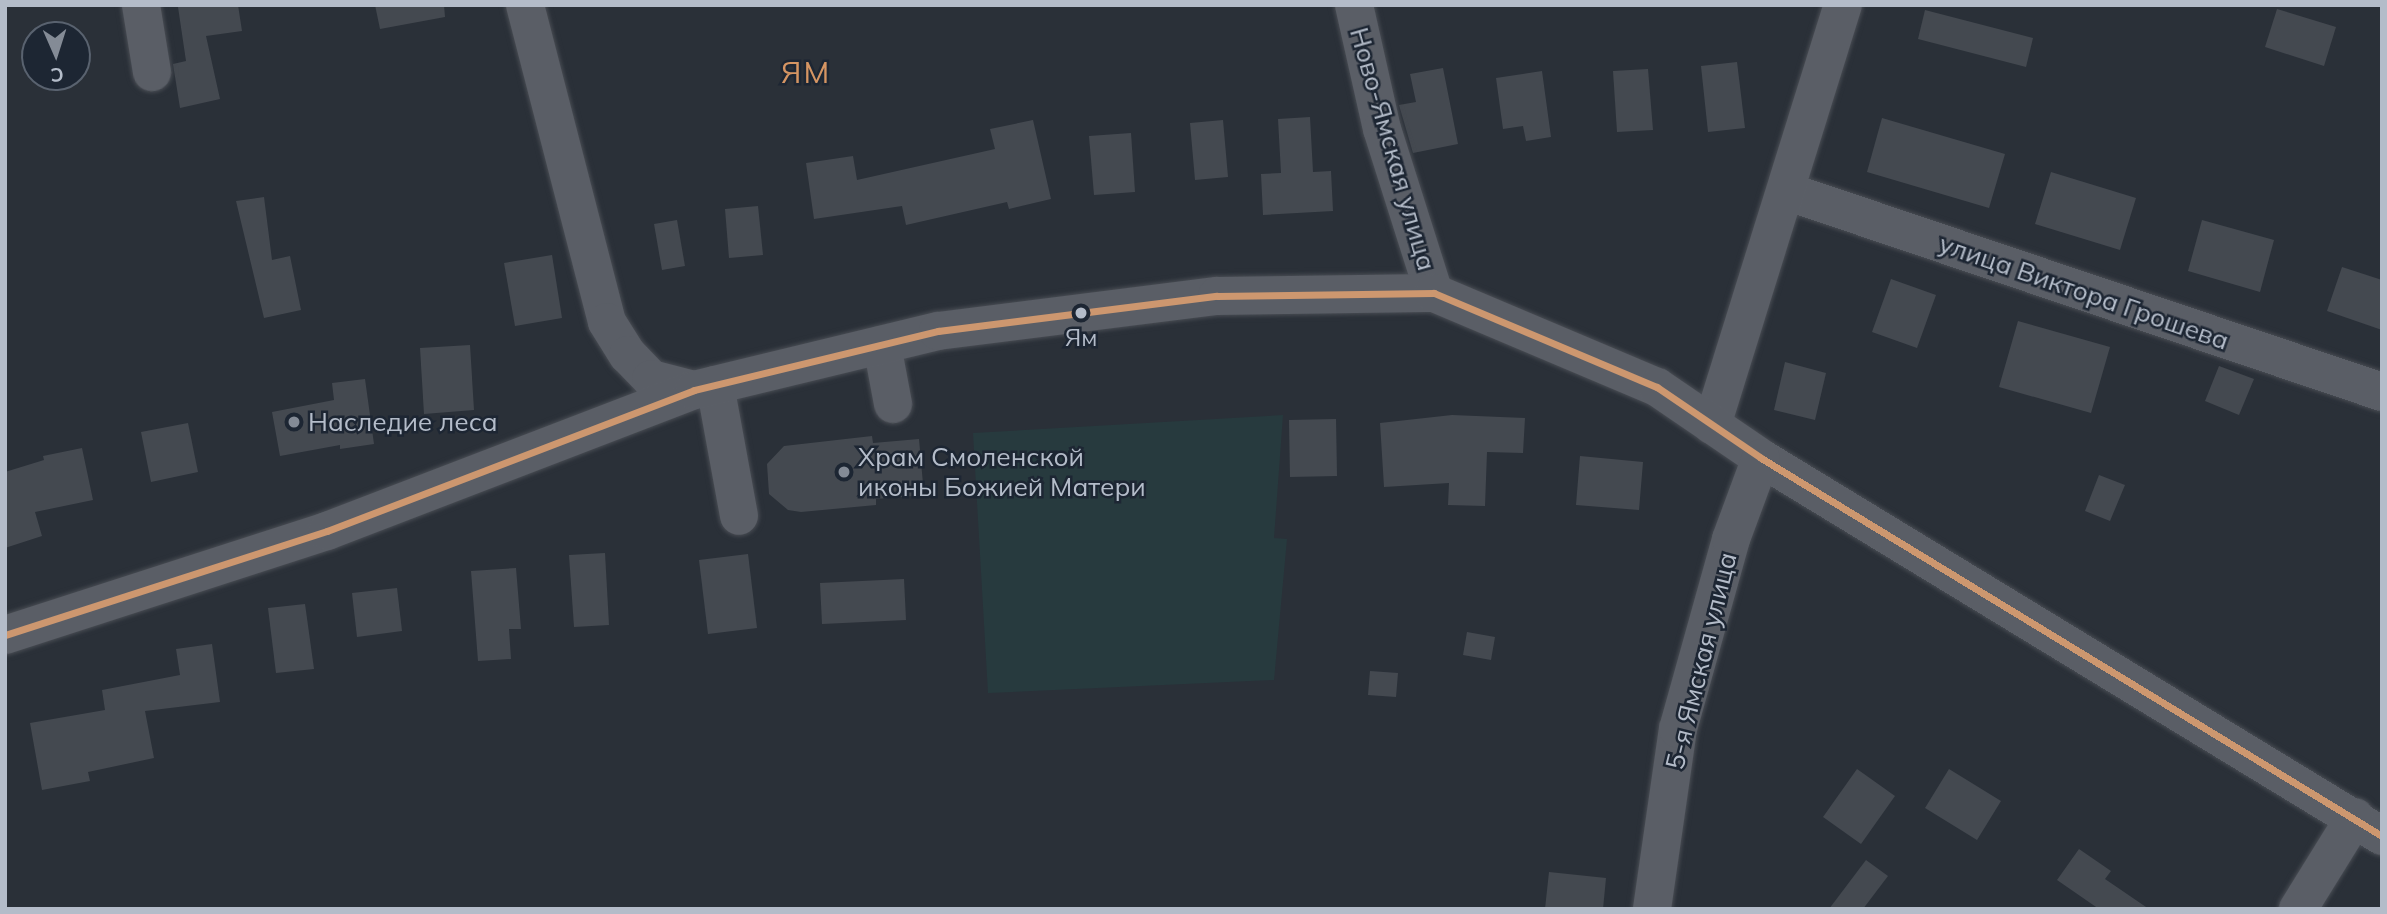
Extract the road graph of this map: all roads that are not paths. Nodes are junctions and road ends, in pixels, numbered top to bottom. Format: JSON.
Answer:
{"nodes":[{"id":1,"x":141,"y":5,"type":"edge"},
{"id":2,"x":525,"y":5,"type":"edge"},
{"id":3,"x":1354,"y":5,"type":"edge"},
{"id":4,"x":1843,"y":5,"type":"edge"},
{"id":5,"x":152,"y":72,"type":"dead end"},
{"id":6,"x":1786,"y":191,"type":"junction"},
{"id":7,"x":1434,"y":293,"type":"junction"},
{"id":8,"x":882,"y":345,"type":"junction"},
{"id":9,"x":704,"y":388,"type":"junction"},
{"id":10,"x":2382,"y":392,"type":"edge"},
{"id":11,"x":892,"y":404,"type":"dead end"},
{"id":12,"x":1712,"y":425,"type":"junction"},
{"id":13,"x":1761,"y":458,"type":"junction"},
{"id":14,"x":739,"y":516,"type":"dead end"},
{"id":15,"x":5,"y":635,"type":"edge"},
{"id":16,"x":2368,"y":827,"type":"edge"},
{"id":17,"x":1652,"y":909,"type":"edge"},
{"id":18,"x":2298,"y":909,"type":"edge"}],
"edges":[{"from":1,"to":5,"type":"street"},
{"from":2,"to":9,"type":"street"},
{"from":3,"to":7,"type":"street","name":"Ново-Ямская улица"},
{"from":4,"to":6,"type":"street"},
{"from":6,"to":10,"type":"street","name":"улица Виктора Грошева"},
{"from":6,"to":12,"type":"street"},
{"from":7,"to":8,"type":"street"},
{"from":7,"to":12,"type":"street"},
{"from":8,"to":9,"type":"street"},
{"from":8,"to":11,"type":"street"},
{"from":9,"to":14,"type":"street"},
{"from":9,"to":15,"type":"street"},
{"from":12,"to":13,"type":"street"},
{"from":13,"to":16,"type":"street"},
{"from":13,"to":17,"type":"street","name":"5-я Ямская улица"},
{"from":16,"to":18,"type":"street"}]}
